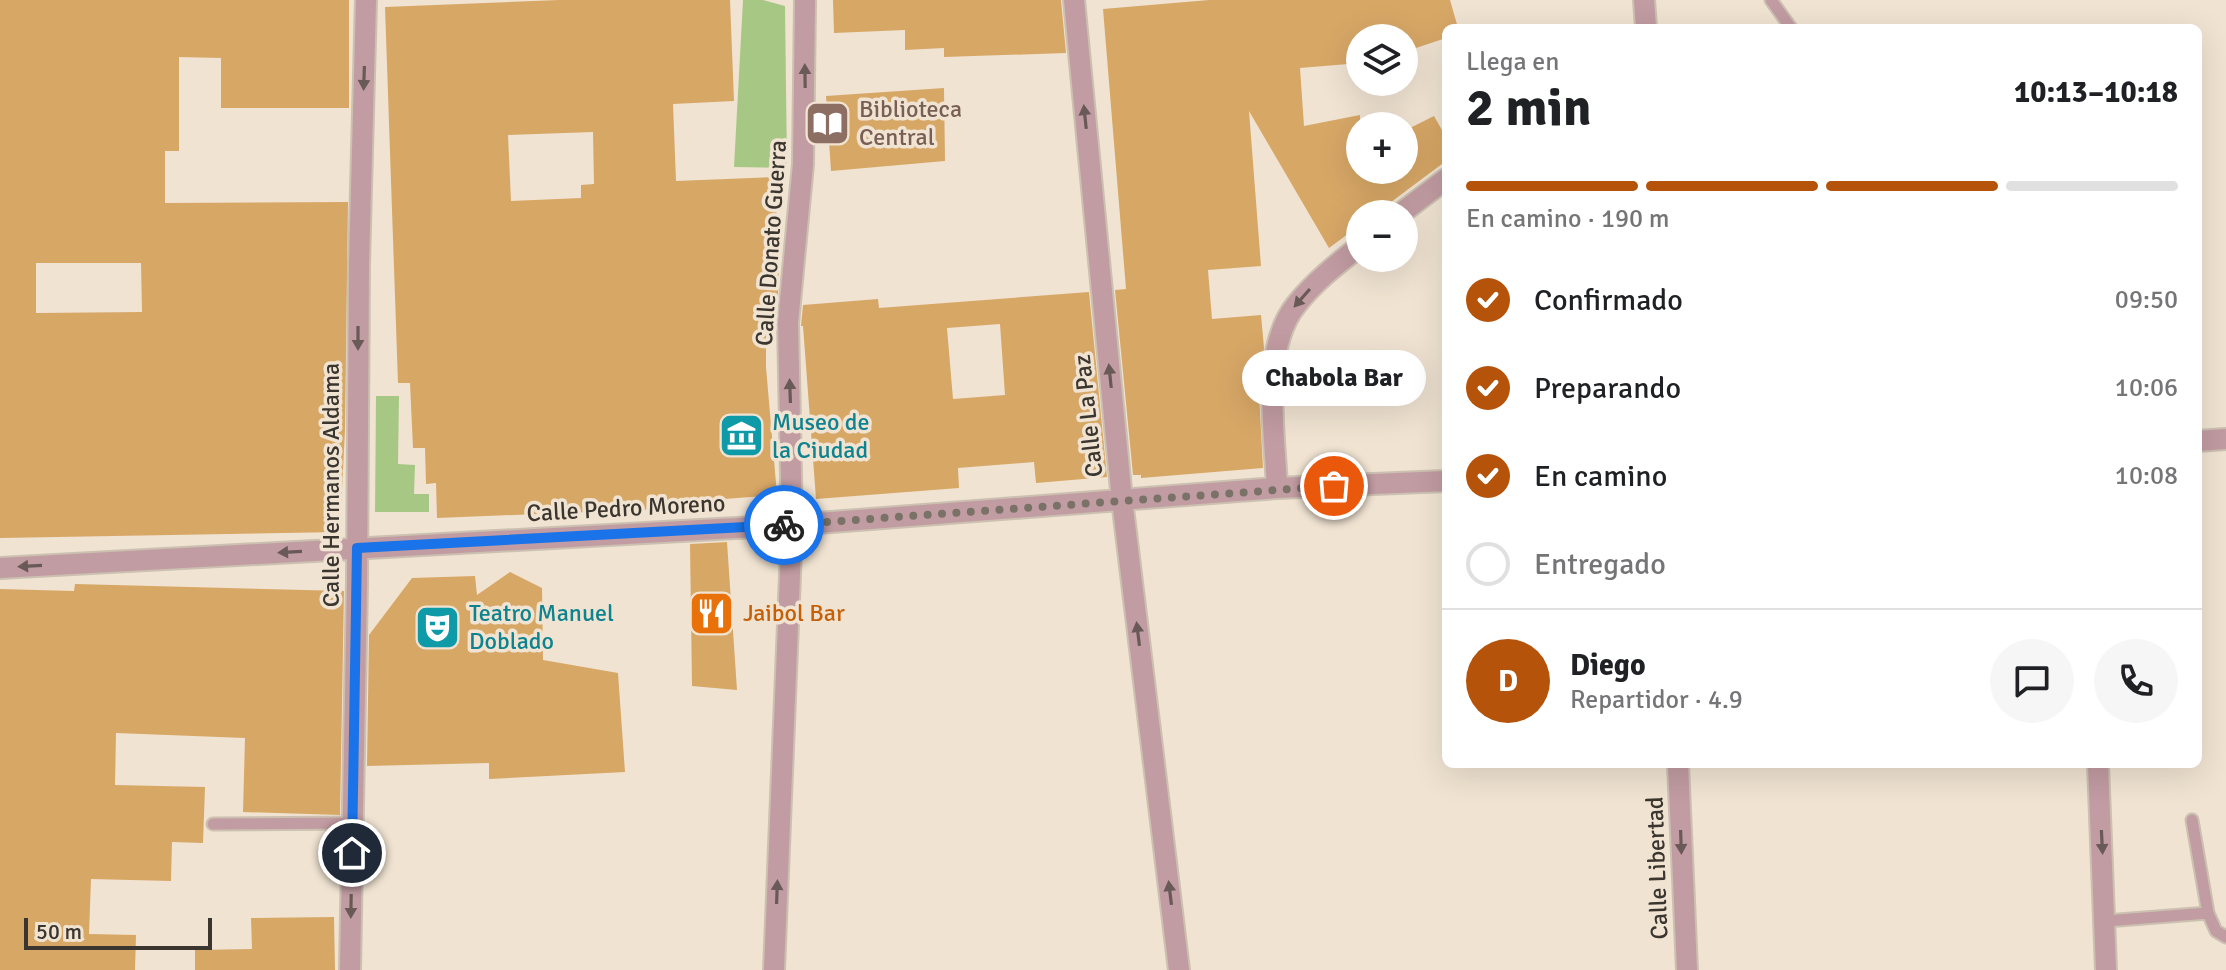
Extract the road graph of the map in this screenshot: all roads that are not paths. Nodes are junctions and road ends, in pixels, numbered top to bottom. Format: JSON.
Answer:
{"nodes":[{"id":1,"x":366,"y":0,"type":"edge"},
{"id":2,"x":805,"y":0,"type":"edge"},
{"id":3,"x":1074,"y":0,"type":"edge"},
{"id":4,"x":1644,"y":0,"type":"edge"},
{"id":5,"x":1771,"y":0,"type":"edge"},
{"id":6,"x":1646,"y":24,"type":"edge"},
{"id":7,"x":1788,"y":24,"type":"edge"},
{"id":8,"x":1442,"y":182,"type":"edge"},
{"id":9,"x":1418,"y":200,"type":"edge"},
{"id":10,"x":1346,"y":257,"type":"edge"},
{"id":11,"x":2226,"y":439,"type":"edge"},
{"id":12,"x":2202,"y":441,"type":"edge"},
{"id":13,"x":1442,"y":481,"type":"edge"},
{"id":14,"x":1277,"y":488,"type":"junction"},
{"id":15,"x":1122,"y":500,"type":"junction"},
{"id":16,"x":792,"y":525,"type":"junction"},
{"id":17,"x":357,"y":548,"type":"junction"},
{"id":18,"x":0,"y":568,"type":"edge"},
{"id":19,"x":1678,"y":768,"type":"edge"},
{"id":20,"x":2098,"y":768,"type":"edge"},
{"id":21,"x":2192,"y":820,"type":"dead end"},
{"id":22,"x":352,"y":823,"type":"junction"},
{"id":23,"x":213,"y":824,"type":"dead end"},
{"id":24,"x":2208,"y":913,"type":"junction"},
{"id":25,"x":2106,"y":921,"type":"junction"},
{"id":26,"x":2226,"y":937,"type":"edge"},
{"id":27,"x":350,"y":970,"type":"edge"},
{"id":28,"x":774,"y":970,"type":"edge"},
{"id":29,"x":1179,"y":970,"type":"edge"},
{"id":30,"x":1687,"y":970,"type":"edge"},
{"id":31,"x":2106,"y":970,"type":"edge"}],
"edges":[{"from":1,"to":17,"type":"street","name":"Calle Hermanos Aldama","one_way":true},
{"from":16,"to":2,"type":"street","name":"Calle Donato Guerra","one_way":true},
{"from":15,"to":3,"type":"street","name":"Calle La Paz","one_way":true},
{"from":4,"to":6,"type":"street"},
{"from":5,"to":7,"type":"lane"},
{"from":8,"to":9,"type":"street"},
{"from":10,"to":14,"type":"street","one_way":true},
{"from":11,"to":12,"type":"street"},
{"from":13,"to":14,"type":"street","name":"Calle Pedro Moreno"},
{"from":14,"to":15,"type":"street","name":"Calle Pedro Moreno"},
{"from":15,"to":16,"type":"street","name":"Calle Pedro Moreno"},
{"from":29,"to":15,"type":"street","name":"Calle La Paz","one_way":true},
{"from":16,"to":17,"type":"street","name":"Calle Pedro Moreno"},
{"from":28,"to":16,"type":"street","name":"Calle Donato Guerra","one_way":true},
{"from":17,"to":18,"type":"street","name":"Calle Pedro Moreno","one_way":true},
{"from":17,"to":22,"type":"street","name":"Calle Hermanos Aldama"},
{"from":19,"to":30,"type":"street","name":"Calle Libertad","one_way":true},
{"from":20,"to":25,"type":"street","one_way":true},
{"from":21,"to":24,"type":"lane"},
{"from":22,"to":23,"type":"lane"},
{"from":22,"to":27,"type":"street","name":"Calle Hermanos Aldama","one_way":true},
{"from":24,"to":25,"type":"lane"},
{"from":24,"to":26,"type":"lane"},
{"from":25,"to":31,"type":"street"}]}
